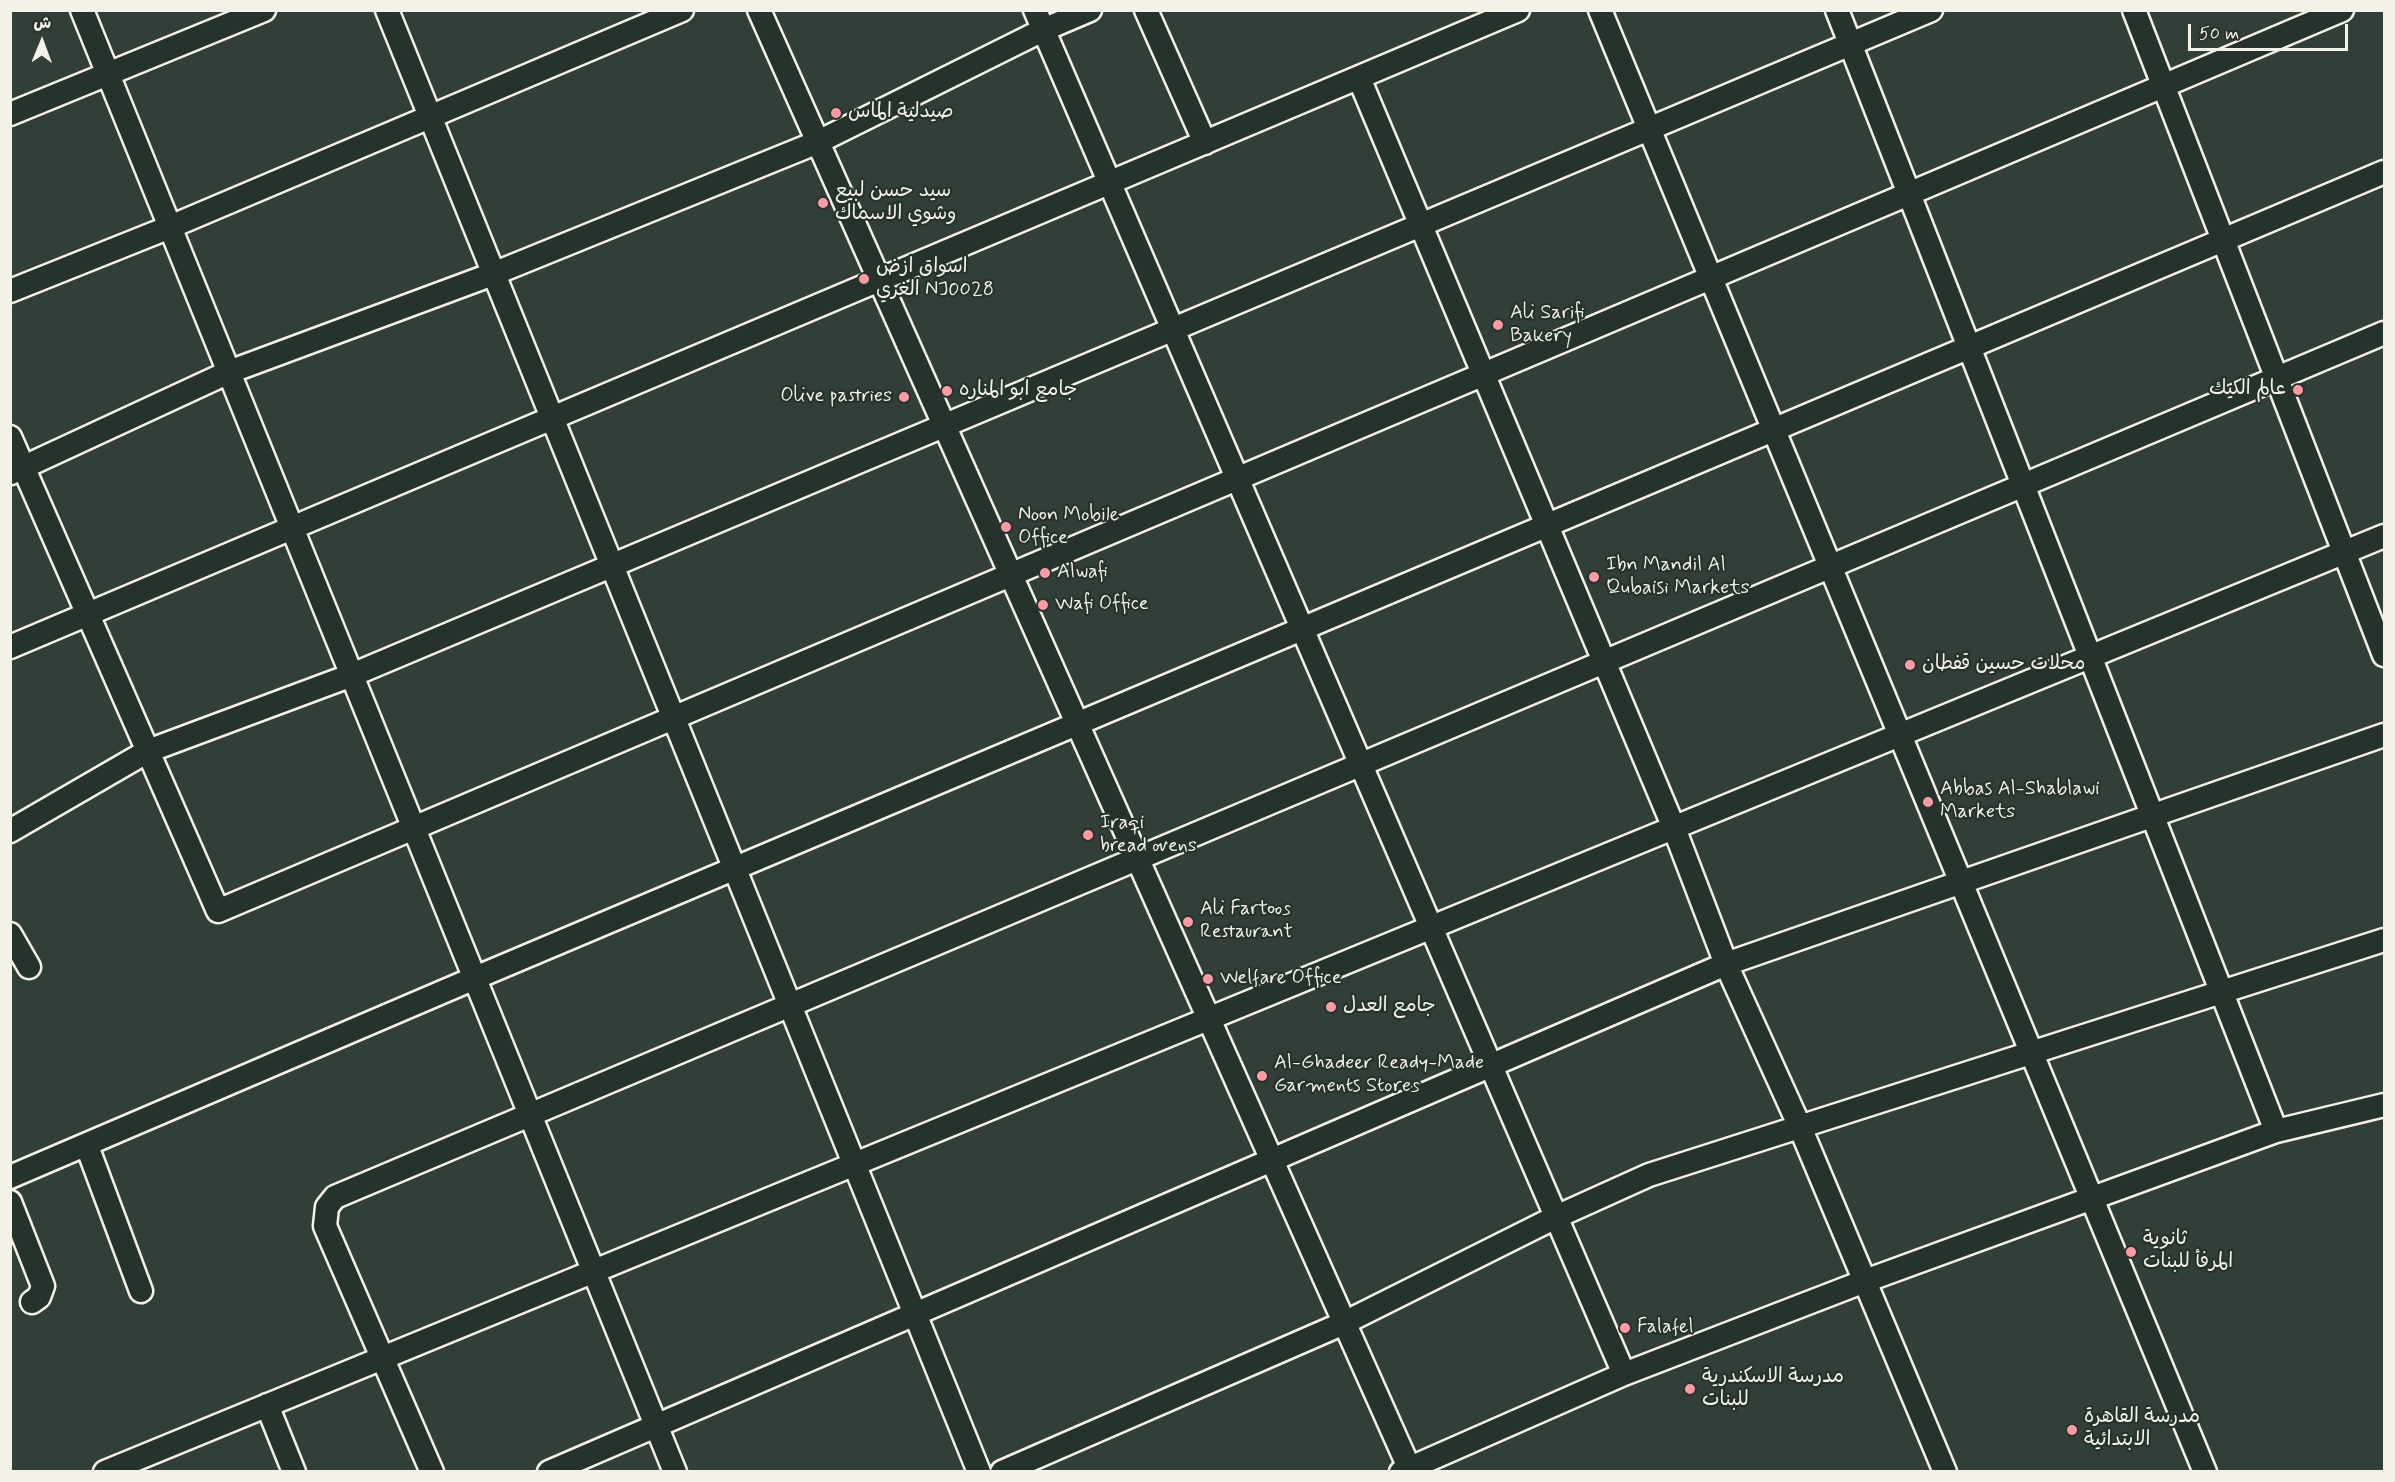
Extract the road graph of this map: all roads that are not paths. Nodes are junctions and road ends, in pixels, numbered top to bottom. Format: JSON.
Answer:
{"nodes":[{"id":1,"x":82,"y":10,"type":"edge"},
{"id":2,"x":264,"y":10,"type":"edge"},
{"id":3,"x":387,"y":10,"type":"edge"},
{"id":4,"x":682,"y":10,"type":"edge"},
{"id":5,"x":759,"y":10,"type":"edge"},
{"id":6,"x":1090,"y":10,"type":"edge"},
{"id":7,"x":1146,"y":10,"type":"edge"},
{"id":8,"x":1518,"y":10,"type":"edge"},
{"id":9,"x":1600,"y":10,"type":"edge"},
{"id":10,"x":1837,"y":10,"type":"edge"},
{"id":11,"x":1931,"y":10,"type":"edge"},
{"id":12,"x":2134,"y":10,"type":"edge"},
{"id":13,"x":2342,"y":10,"type":"edge"},
{"id":14,"x":1490,"y":16,"type":"edge"},
{"id":15,"x":1039,"y":20,"type":"edge"},
{"id":16,"x":1850,"y":44,"type":"junction"},
{"id":17,"x":109,"y":75,"type":"junction"},
{"id":18,"x":1359,"y":78,"type":"junction"},
{"id":19,"x":2162,"y":87,"type":"junction"},
{"id":20,"x":10,"y":114,"type":"edge"},
{"id":21,"x":430,"y":117,"type":"junction"},
{"id":22,"x":1649,"y":129,"type":"junction"},
{"id":23,"x":818,"y":142,"type":"junction"},
{"id":24,"x":1205,"y":143,"type":"junction"},
{"id":25,"x":2385,"y":172,"type":"edge"},
{"id":26,"x":1109,"y":183,"type":"junction"},
{"id":27,"x":1907,"y":194,"type":"junction"},
{"id":28,"x":1420,"y":226,"type":"junction"},
{"id":29,"x":170,"y":227,"type":"junction"},
{"id":30,"x":2224,"y":240,"type":"junction"},
{"id":31,"x":493,"y":274,"type":"junction"},
{"id":32,"x":1710,"y":278,"type":"junction"},
{"id":33,"x":879,"y":280,"type":"junction"},
{"id":34,"x":10,"y":291,"type":"edge"},
{"id":35,"x":1173,"y":330,"type":"junction"},
{"id":36,"x":2385,"y":333,"type":"edge"},
{"id":37,"x":1969,"y":347,"type":"junction"},
{"id":38,"x":229,"y":372,"type":"junction"},
{"id":39,"x":1483,"y":375,"type":"junction"},
{"id":40,"x":2277,"y":378,"type":"junction"},
{"id":41,"x":552,"y":418,"type":"junction"},
{"id":42,"x":945,"y":426,"type":"junction"},
{"id":43,"x":1774,"y":430,"type":"junction"},
{"id":44,"x":10,"y":437,"type":"edge"},
{"id":45,"x":17,"y":470,"type":"edge"},
{"id":46,"x":1237,"y":479,"type":"junction"},
{"id":47,"x":2023,"y":485,"type":"junction"},
{"id":48,"x":1547,"y":525,"type":"junction"},
{"id":49,"x":292,"y":528,"type":"junction"},
{"id":50,"x":2385,"y":536,"type":"edge"},
{"id":51,"x":2345,"y":553,"type":"junction"},
{"id":52,"x":612,"y":566,"type":"junction"},
{"id":53,"x":1830,"y":567,"type":"junction"},
{"id":54,"x":1011,"y":575,"type":"junction"},
{"id":55,"x":88,"y":614,"type":"junction"},
{"id":56,"x":1302,"y":629,"type":"junction"},
{"id":57,"x":10,"y":647,"type":"edge"},
{"id":58,"x":2385,"y":655,"type":"edge"},
{"id":59,"x":2090,"y":657,"type":"junction"},
{"id":60,"x":1605,"y":662,"type":"junction"},
{"id":61,"x":352,"y":675,"type":"junction"},
{"id":62,"x":673,"y":718,"type":"junction"},
{"id":63,"x":1077,"y":723,"type":"junction"},
{"id":64,"x":1900,"y":735,"type":"junction"},
{"id":65,"x":2385,"y":735,"type":"edge"},
{"id":66,"x":148,"y":751,"type":"junction"},
{"id":67,"x":1361,"y":764,"type":"junction"},
{"id":68,"x":2153,"y":815,"type":"junction"},
{"id":69,"x":414,"y":828,"type":"junction"},
{"id":70,"x":1674,"y":828,"type":"junction"},
{"id":71,"x":10,"y":831,"type":"edge"},
{"id":72,"x":1137,"y":858,"type":"junction"},
{"id":73,"x":734,"y":868,"type":"junction"},
{"id":74,"x":1962,"y":882,"type":"junction"},
{"id":75,"x":1431,"y":927,"type":"junction"},
{"id":76,"x":10,"y":934,"type":"edge"},
{"id":77,"x":2385,"y":940,"type":"edge"},
{"id":78,"x":1726,"y":964,"type":"junction"},
{"id":79,"x":29,"y":967,"type":"dead end"},
{"id":80,"x":475,"y":978,"type":"junction"},
{"id":81,"x":2222,"y":992,"type":"junction"},
{"id":82,"x":790,"y":1005,"type":"junction"},
{"id":83,"x":1208,"y":1019,"type":"junction"},
{"id":84,"x":2031,"y":1053,"type":"junction"},
{"id":85,"x":1491,"y":1065,"type":"junction"},
{"id":86,"x":2385,"y":1106,"type":"edge"},
{"id":87,"x":530,"y":1114,"type":"junction"},
{"id":88,"x":1800,"y":1127,"type":"junction"},
{"id":89,"x":2276,"y":1131,"type":"junction"},
{"id":90,"x":87,"y":1146,"type":"junction"},
{"id":91,"x":1272,"y":1160,"type":"junction"},
{"id":92,"x":854,"y":1164,"type":"junction"},
{"id":93,"x":10,"y":1177,"type":"edge"},
{"id":94,"x":2092,"y":1199,"type":"junction"},
{"id":95,"x":10,"y":1202,"type":"edge"},
{"id":96,"x":1556,"y":1217,"type":"junction"},
{"id":97,"x":594,"y":1271,"type":"junction"},
{"id":98,"x":1865,"y":1281,"type":"junction"},
{"id":99,"x":141,"y":1291,"type":"dead end"},
{"id":100,"x":32,"y":1302,"type":"dead end"},
{"id":101,"x":915,"y":1314,"type":"junction"},
{"id":102,"x":1344,"y":1323,"type":"junction"},
{"id":103,"x":384,"y":1357,"type":"junction"},
{"id":104,"x":1624,"y":1374,"type":"junction"},
{"id":105,"x":267,"y":1405,"type":"junction"},
{"id":106,"x":656,"y":1425,"type":"junction"},
{"id":107,"x":136,"y":1466,"type":"edge"},
{"id":108,"x":1407,"y":1470,"type":"edge"},
{"id":109,"x":105,"y":1472,"type":"edge"},
{"id":110,"x":294,"y":1472,"type":"edge"},
{"id":111,"x":432,"y":1472,"type":"edge"},
{"id":112,"x":549,"y":1472,"type":"edge"},
{"id":113,"x":675,"y":1472,"type":"edge"},
{"id":114,"x":979,"y":1472,"type":"edge"},
{"id":115,"x":1002,"y":1472,"type":"edge"},
{"id":116,"x":1946,"y":1472,"type":"edge"},
{"id":117,"x":2205,"y":1472,"type":"edge"}],
"edges":[{"from":1,"to":17,"type":"street"},
{"from":2,"to":17,"type":"street"},
{"from":3,"to":21,"type":"street"},
{"from":4,"to":21,"type":"street"},
{"from":5,"to":23,"type":"street"},
{"from":6,"to":15,"type":"street"},
{"from":7,"to":24,"type":"street"},
{"from":8,"to":14,"type":"street"},
{"from":9,"to":22,"type":"street"},
{"from":10,"to":16,"type":"street"},
{"from":11,"to":16,"type":"street"},
{"from":12,"to":19,"type":"street"},
{"from":13,"to":19,"type":"street"},
{"from":14,"to":18,"type":"street"},
{"from":15,"to":23,"type":"street"},
{"from":15,"to":26,"type":"street"},
{"from":16,"to":22,"type":"street"},
{"from":16,"to":27,"type":"street"},
{"from":17,"to":20,"type":"street"},
{"from":17,"to":29,"type":"street"},
{"from":18,"to":24,"type":"street"},
{"from":18,"to":28,"type":"street"},
{"from":19,"to":27,"type":"street"},
{"from":19,"to":30,"type":"street"},
{"from":21,"to":29,"type":"street"},
{"from":21,"to":31,"type":"street"},
{"from":22,"to":28,"type":"street"},
{"from":22,"to":32,"type":"street"},
{"from":23,"to":31,"type":"street"},
{"from":23,"to":33,"type":"street"},
{"from":24,"to":26,"type":"street"},
{"from":25,"to":30,"type":"street"},
{"from":26,"to":33,"type":"street"},
{"from":26,"to":35,"type":"street"},
{"from":27,"to":32,"type":"street"},
{"from":27,"to":37,"type":"street"},
{"from":28,"to":35,"type":"street"},
{"from":28,"to":39,"type":"street"},
{"from":29,"to":34,"type":"street"},
{"from":29,"to":38,"type":"street"},
{"from":30,"to":37,"type":"street"},
{"from":30,"to":40,"type":"street"},
{"from":31,"to":38,"type":"street"},
{"from":31,"to":41,"type":"street"},
{"from":32,"to":39,"type":"street"},
{"from":32,"to":43,"type":"street"},
{"from":33,"to":41,"type":"street"},
{"from":33,"to":42,"type":"street"},
{"from":35,"to":42,"type":"street"},
{"from":35,"to":46,"type":"street"},
{"from":36,"to":40,"type":"street"},
{"from":37,"to":43,"type":"street"},
{"from":37,"to":47,"type":"street"},
{"from":38,"to":45,"type":"street"},
{"from":38,"to":49,"type":"street"},
{"from":39,"to":46,"type":"street"},
{"from":39,"to":48,"type":"street"},
{"from":40,"to":47,"type":"street"},
{"from":40,"to":51,"type":"street"},
{"from":41,"to":49,"type":"street"},
{"from":41,"to":52,"type":"street"},
{"from":42,"to":52,"type":"street"},
{"from":42,"to":54,"type":"street"},
{"from":43,"to":48,"type":"street"},
{"from":43,"to":53,"type":"street"},
{"from":44,"to":45,"type":"street"},
{"from":45,"to":55,"type":"street"},
{"from":46,"to":54,"type":"street"},
{"from":46,"to":56,"type":"street"},
{"from":47,"to":53,"type":"street"},
{"from":47,"to":59,"type":"street"},
{"from":48,"to":56,"type":"street"},
{"from":48,"to":60,"type":"street"},
{"from":49,"to":55,"type":"street"},
{"from":49,"to":61,"type":"street"},
{"from":50,"to":51,"type":"street"},
{"from":51,"to":58,"type":"street"},
{"from":51,"to":59,"type":"street"},
{"from":52,"to":61,"type":"street"},
{"from":52,"to":62,"type":"street"},
{"from":53,"to":60,"type":"street"},
{"from":53,"to":64,"type":"street"},
{"from":54,"to":62,"type":"street"},
{"from":54,"to":63,"type":"street"},
{"from":55,"to":57,"type":"street"},
{"from":55,"to":66,"type":"street"},
{"from":56,"to":63,"type":"street"},
{"from":56,"to":67,"type":"street"},
{"from":59,"to":64,"type":"street"},
{"from":59,"to":68,"type":"street"},
{"from":60,"to":67,"type":"street"},
{"from":60,"to":70,"type":"street"},
{"from":61,"to":66,"type":"street"},
{"from":61,"to":69,"type":"street"},
{"from":62,"to":69,"type":"street"},
{"from":62,"to":73,"type":"street"},
{"from":63,"to":72,"type":"street"},
{"from":63,"to":73,"type":"street"},
{"from":64,"to":70,"type":"street"},
{"from":64,"to":74,"type":"street"},
{"from":65,"to":68,"type":"street"},
{"from":66,"to":69,"type":"street"},
{"from":66,"to":71,"type":"street"},
{"from":67,"to":72,"type":"street"},
{"from":67,"to":75,"type":"street"},
{"from":68,"to":74,"type":"street"},
{"from":68,"to":81,"type":"street"},
{"from":69,"to":80,"type":"street"},
{"from":70,"to":75,"type":"street"},
{"from":70,"to":78,"type":"street"},
{"from":72,"to":82,"type":"street"},
{"from":72,"to":83,"type":"street"},
{"from":73,"to":80,"type":"street"},
{"from":73,"to":82,"type":"street"},
{"from":74,"to":78,"type":"street"},
{"from":74,"to":84,"type":"street"},
{"from":75,"to":83,"type":"street"},
{"from":75,"to":85,"type":"street"},
{"from":76,"to":79,"type":"street"},
{"from":77,"to":81,"type":"street"},
{"from":78,"to":85,"type":"street"},
{"from":78,"to":88,"type":"street"},
{"from":80,"to":87,"type":"street"},
{"from":80,"to":90,"type":"street"},
{"from":81,"to":84,"type":"street"},
{"from":81,"to":89,"type":"street"},
{"from":82,"to":87,"type":"street"},
{"from":82,"to":92,"type":"street"},
{"from":83,"to":91,"type":"street"},
{"from":83,"to":92,"type":"street"},
{"from":84,"to":88,"type":"street"},
{"from":84,"to":94,"type":"street"},
{"from":85,"to":91,"type":"street"},
{"from":85,"to":96,"type":"street"},
{"from":86,"to":89,"type":"street"},
{"from":87,"to":97,"type":"street"},
{"from":87,"to":103,"type":"street"},
{"from":88,"to":96,"type":"street"},
{"from":88,"to":98,"type":"street"},
{"from":89,"to":94,"type":"street"},
{"from":90,"to":93,"type":"street"},
{"from":90,"to":99,"type":"street"},
{"from":91,"to":101,"type":"street"},
{"from":91,"to":102,"type":"street"},
{"from":92,"to":97,"type":"street"},
{"from":92,"to":101,"type":"street"},
{"from":94,"to":98,"type":"street"},
{"from":94,"to":117,"type":"street"},
{"from":95,"to":100,"type":"street"},
{"from":96,"to":102,"type":"street"},
{"from":96,"to":104,"type":"street"},
{"from":97,"to":103,"type":"street"},
{"from":97,"to":106,"type":"street"},
{"from":98,"to":104,"type":"street"},
{"from":98,"to":116,"type":"street"},
{"from":101,"to":106,"type":"street"},
{"from":101,"to":114,"type":"street"},
{"from":102,"to":108,"type":"street"},
{"from":102,"to":115,"type":"street"},
{"from":103,"to":105,"type":"street"},
{"from":103,"to":111,"type":"street"},
{"from":104,"to":108,"type":"street"},
{"from":105,"to":107,"type":"street"},
{"from":105,"to":110,"type":"street"},
{"from":106,"to":112,"type":"street"},
{"from":106,"to":113,"type":"street"},
{"from":107,"to":109,"type":"street"}]}
